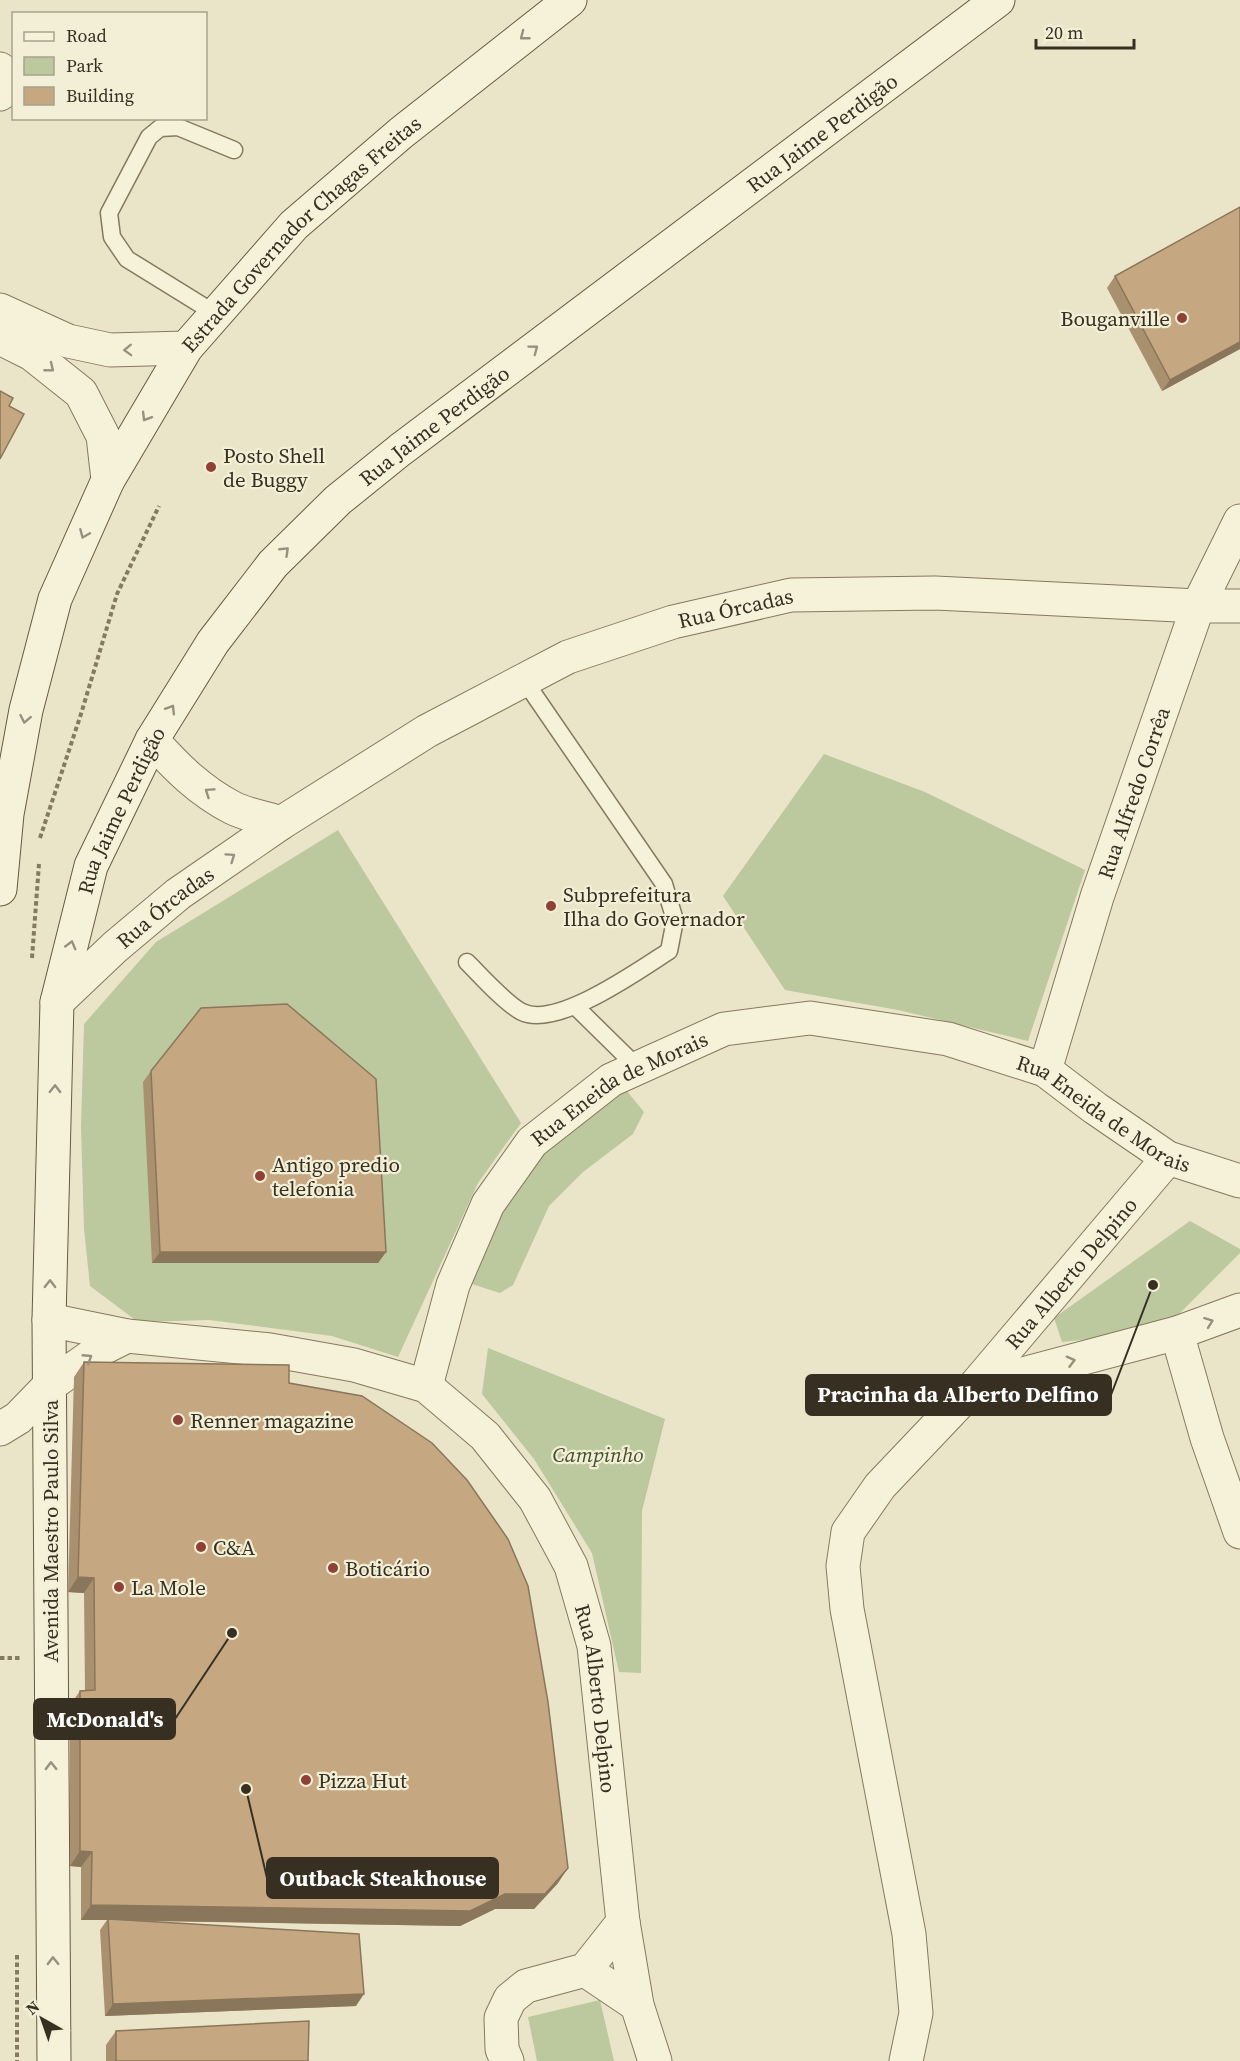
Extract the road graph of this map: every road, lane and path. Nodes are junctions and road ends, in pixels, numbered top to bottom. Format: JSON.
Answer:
{"nodes":[{"id":1,"x":570,"y":0,"type":"edge"},
{"id":2,"x":998,"y":0,"type":"edge"},
{"id":3,"x":0,"y":69,"type":"edge"},
{"id":4,"x":0,"y":94,"type":"edge"},
{"id":5,"x":234,"y":150,"type":"dead end"},
{"id":6,"x":0,"y":310,"type":"edge"},
{"id":7,"x":216,"y":314,"type":"junction"},
{"id":8,"x":0,"y":338,"type":"edge"},
{"id":9,"x":186,"y":348,"type":"junction"},
{"id":10,"x":108,"y":480,"type":"junction"},
{"id":11,"x":1240,"y":521,"type":"edge"},
{"id":12,"x":1198,"y":606,"type":"junction"},
{"id":13,"x":1240,"y":606,"type":"edge"},
{"id":14,"x":524,"y":680,"type":"junction"},
{"id":15,"x":152,"y":740,"type":"junction"},
{"id":16,"x":281,"y":823,"type":"junction"},
{"id":17,"x":0,"y":889,"type":"edge"},
{"id":18,"x":466,"y":962,"type":"dead end"},
{"id":19,"x":57,"y":1002,"type":"junction"},
{"id":20,"x":575,"y":1006,"type":"junction"},
{"id":21,"x":638,"y":1068,"type":"junction"},
{"id":22,"x":1045,"y":1070,"type":"junction"},
{"id":23,"x":1168,"y":1158,"type":"junction"},
{"id":24,"x":1240,"y":1181,"type":"edge"},
{"id":25,"x":1240,"y":1310,"type":"edge"},
{"id":26,"x":49,"y":1320,"type":"junction"},
{"id":27,"x":1177,"y":1333,"type":"junction"},
{"id":28,"x":127,"y":1336,"type":"junction"},
{"id":29,"x":50,"y":1385,"type":"junction"},
{"id":30,"x":426,"y":1386,"type":"junction"},
{"id":31,"x":974,"y":1387,"type":"junction"},
{"id":32,"x":0,"y":1430,"type":"edge"},
{"id":33,"x":1240,"y":1532,"type":"edge"},
{"id":34,"x":622,"y":1922,"type":"junction"},
{"id":35,"x":585,"y":1970,"type":"junction"},
{"id":36,"x":637,"y":2005,"type":"junction"},
{"id":37,"x":505,"y":2055,"type":"edge"},
{"id":38,"x":54,"y":2061,"type":"edge"},
{"id":39,"x":655,"y":2061,"type":"edge"},
{"id":40,"x":906,"y":2061,"type":"edge"}],
"edges":[{"from":1,"to":7,"type":"street","name":"Estrada Governador Chagas Freitas","one_way":true},
{"from":15,"to":2,"type":"street","name":"Rua Jaime Perdigão","one_way":true},
{"from":3,"to":4,"type":"street"},
{"from":5,"to":7,"type":"lane"},
{"from":9,"to":6,"type":"street","name":"Estrada Governador Chagas Freitas","one_way":true},
{"from":7,"to":9,"type":"street","name":"Estrada Governador Chagas Freitas"},
{"from":8,"to":10,"type":"street","one_way":true},
{"from":9,"to":10,"type":"street","one_way":true},
{"from":10,"to":17,"type":"street","one_way":true},
{"from":11,"to":12,"type":"street","name":"Rua Alfredo Corrêa"},
{"from":12,"to":13,"type":"street","name":"Rua Órcadas"},
{"from":12,"to":14,"type":"street","name":"Rua Órcadas"},
{"from":12,"to":22,"type":"street","name":"Rua Alfredo Corrêa"},
{"from":14,"to":16,"type":"street","name":"Rua Órcadas"},
{"from":14,"to":20,"type":"lane"},
{"from":16,"to":15,"type":"street","one_way":true},
{"from":19,"to":15,"type":"street","name":"Rua Jaime Perdigão","one_way":true},
{"from":19,"to":16,"type":"street","name":"Rua Órcadas","one_way":true},
{"from":18,"to":20,"type":"lane"},
{"from":26,"to":19,"type":"street","name":"Avenida Maestro Paulo Silva","one_way":true},
{"from":20,"to":21,"type":"lane"},
{"from":21,"to":22,"type":"street","name":"Rua Eneida de Morais"},
{"from":21,"to":30,"type":"street","name":"Rua Eneida de Morais"},
{"from":22,"to":23,"type":"street","name":"Rua Eneida de Morais"},
{"from":23,"to":24,"type":"street","name":"Rua Eneida de Morais"},
{"from":23,"to":31,"type":"street","name":"Rua Alberto Delpino"},
{"from":27,"to":25,"type":"street","name":"Rua Alberto Delpino","one_way":true},
{"from":26,"to":28,"type":"street"},
{"from":26,"to":29,"type":"street","name":"Avenida Maestro Paulo Silva"},
{"from":31,"to":27,"type":"street","name":"Rua Alberto Delpino","one_way":true},
{"from":27,"to":33,"type":"street"},
{"from":29,"to":28,"type":"street","one_way":true},
{"from":28,"to":30,"type":"street"},
{"from":29,"to":32,"type":"street"},
{"from":38,"to":29,"type":"street","name":"Avenida Maestro Paulo Silva","one_way":true},
{"from":30,"to":34,"type":"street","name":"Rua Alberto Delpino"},
{"from":31,"to":40,"type":"street","name":"Rua Alberto Delpino"},
{"from":34,"to":35,"type":"street"},
{"from":34,"to":36,"type":"street","name":"Rua Alberto Delpino"},
{"from":35,"to":36,"type":"street"},
{"from":35,"to":37,"type":"street"},
{"from":36,"to":39,"type":"street","name":"Rua Alberto Delpino"}]}
